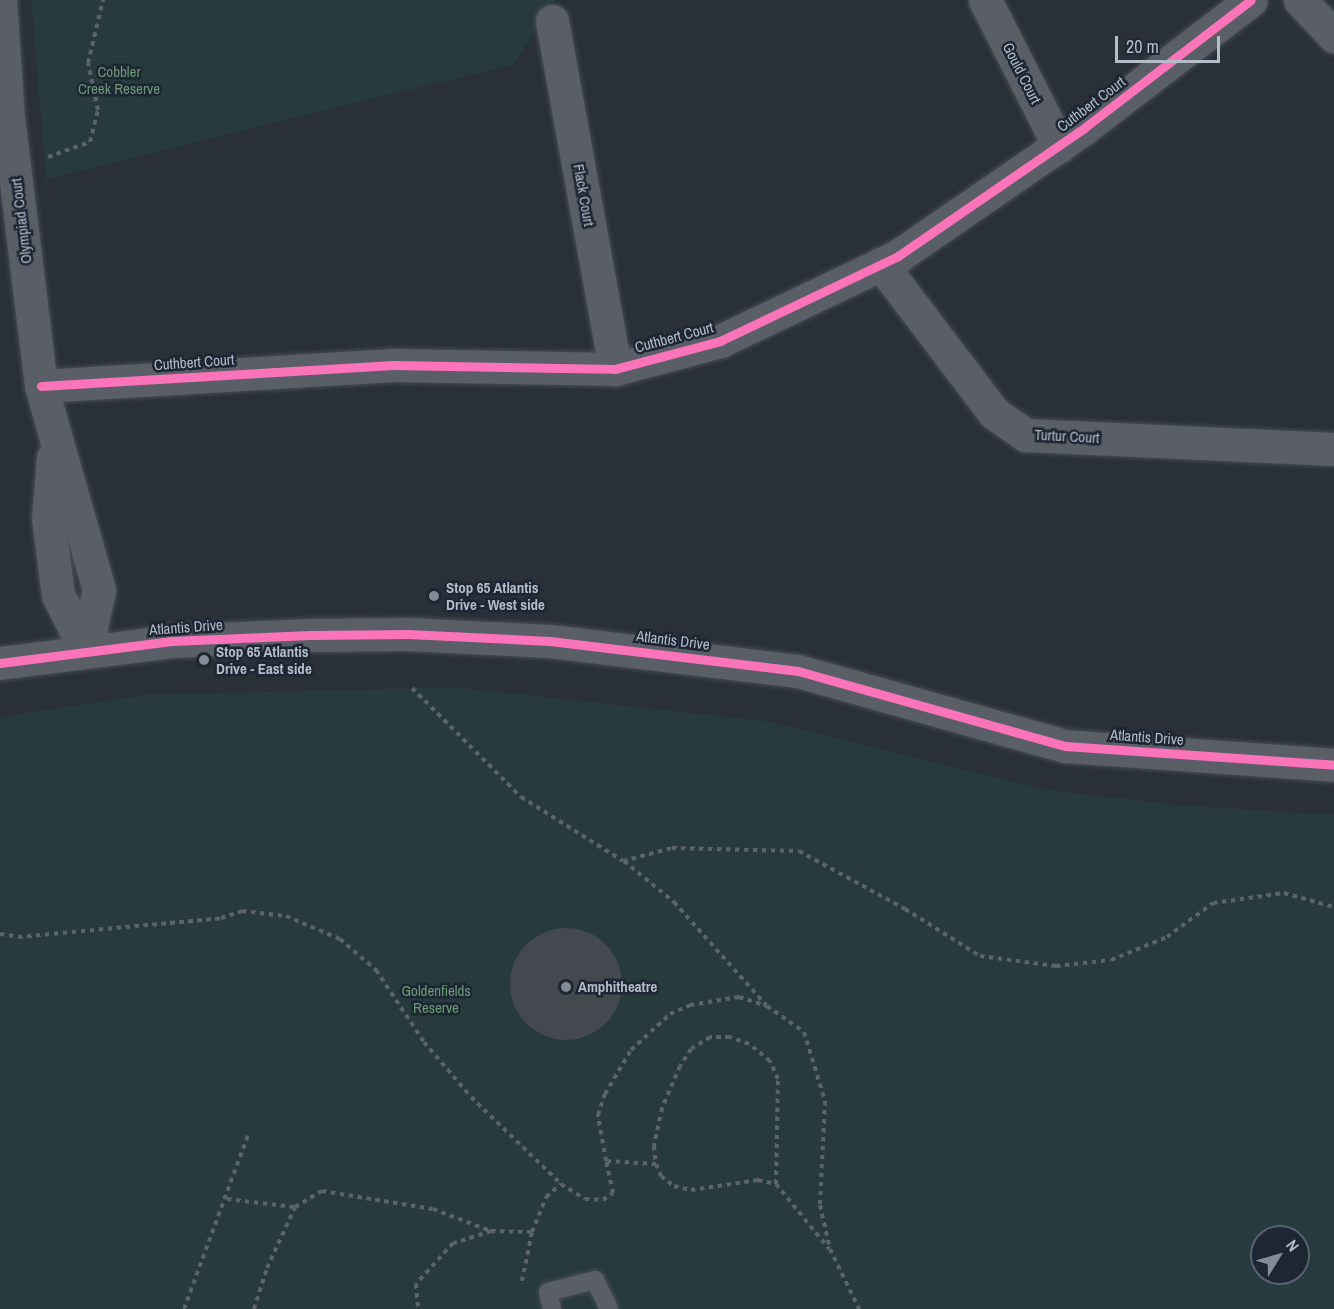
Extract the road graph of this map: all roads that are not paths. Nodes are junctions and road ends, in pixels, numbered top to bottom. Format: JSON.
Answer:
{"nodes":[{"id":1,"x":0,"y":0,"type":"edge"},
{"id":2,"x":985,"y":0,"type":"edge"},
{"id":3,"x":1251,"y":0,"type":"edge"},
{"id":4,"x":1300,"y":0,"type":"edge"},
{"id":5,"x":552,"y":21,"type":"dead end"},
{"id":6,"x":1334,"y":36,"type":"edge"},
{"id":7,"x":4,"y":118,"type":"edge"},
{"id":8,"x":1059,"y":146,"type":"junction"},
{"id":9,"x":881,"y":264,"type":"junction"},
{"id":10,"x":615,"y":369,"type":"junction"},
{"id":11,"x":41,"y":386,"type":"junction"},
{"id":12,"x":1334,"y":449,"type":"edge"},
{"id":13,"x":86,"y":651,"type":"junction"},
{"id":14,"x":0,"y":663,"type":"edge"},
{"id":15,"x":1334,"y":765,"type":"edge"},
{"id":16,"x":552,"y":1309,"type":"edge"},
{"id":17,"x":609,"y":1309,"type":"edge"}],
"edges":[{"from":1,"to":7,"type":"street","name":"Olympiad Court"},
{"from":2,"to":8,"type":"street","name":"Gould Court"},
{"from":3,"to":8,"type":"street","name":"Cuthbert Court"},
{"from":4,"to":6,"type":"street"},
{"from":5,"to":10,"type":"street","name":"Flack Court"},
{"from":7,"to":11,"type":"street","name":"Olympiad Court"},
{"from":8,"to":9,"type":"street","name":"Cuthbert Court"},
{"from":9,"to":10,"type":"street","name":"Cuthbert Court"},
{"from":9,"to":12,"type":"street","name":"Turtur Court"},
{"from":10,"to":11,"type":"street","name":"Cuthbert Court"},
{"from":11,"to":13,"type":"street","name":"Olympiad Court"},
{"from":13,"to":14,"type":"street","name":"Atlantis Drive"},
{"from":13,"to":15,"type":"street","name":"Atlantis Drive"},
{"from":16,"to":17,"type":"lane"}]}
